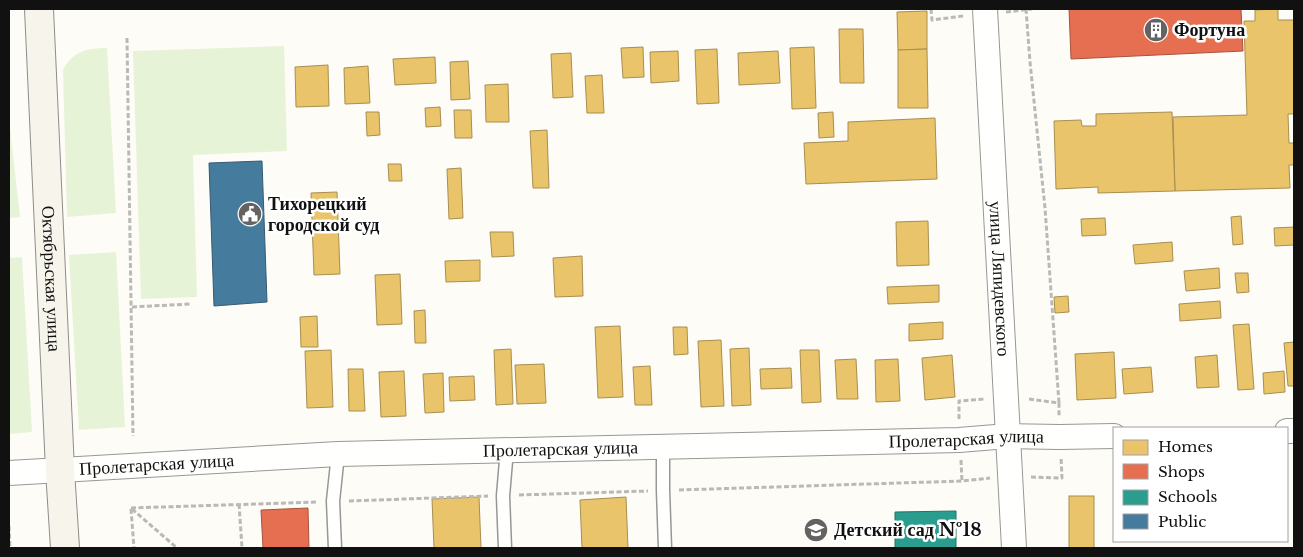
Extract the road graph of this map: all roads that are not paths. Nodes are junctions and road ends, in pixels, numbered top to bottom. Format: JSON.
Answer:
{"nodes":[{"id":1,"x":39,"y":9,"type":"edge"},
{"id":2,"x":985,"y":9,"type":"edge"},
{"id":3,"x":1008,"y":436,"type":"junction"},
{"id":4,"x":1113,"y":436,"type":"edge"},
{"id":5,"x":663,"y":446,"type":"junction"},
{"id":6,"x":506,"y":449,"type":"junction"},
{"id":7,"x":338,"y":454,"type":"junction"},
{"id":8,"x":60,"y":470,"type":"junction"},
{"id":9,"x":9,"y":473,"type":"edge"},
{"id":10,"x":65,"y":548,"type":"edge"},
{"id":11,"x":335,"y":548,"type":"edge"},
{"id":12,"x":505,"y":548,"type":"edge"},
{"id":13,"x":665,"y":548,"type":"edge"},
{"id":14,"x":1014,"y":548,"type":"edge"}],
"edges":[{"from":1,"to":8,"type":"main road","name":"Октябрьская улица"},
{"from":2,"to":3,"type":"street","name":"улица Ляпидевского"},
{"from":3,"to":4,"type":"street","name":"Пролетарская улица"},
{"from":3,"to":5,"type":"street","name":"Пролетарская улица"},
{"from":3,"to":14,"type":"street","name":"улица Ляпидевского"},
{"from":5,"to":6,"type":"street","name":"Пролетарская улица"},
{"from":5,"to":13,"type":"lane"},
{"from":6,"to":7,"type":"street","name":"Пролетарская улица"},
{"from":6,"to":12,"type":"lane"},
{"from":7,"to":8,"type":"street","name":"Пролетарская улица"},
{"from":7,"to":11,"type":"lane"},
{"from":8,"to":9,"type":"street","name":"Пролетарская улица"},
{"from":8,"to":10,"type":"main road","name":"Октябрьская улица"}]}
